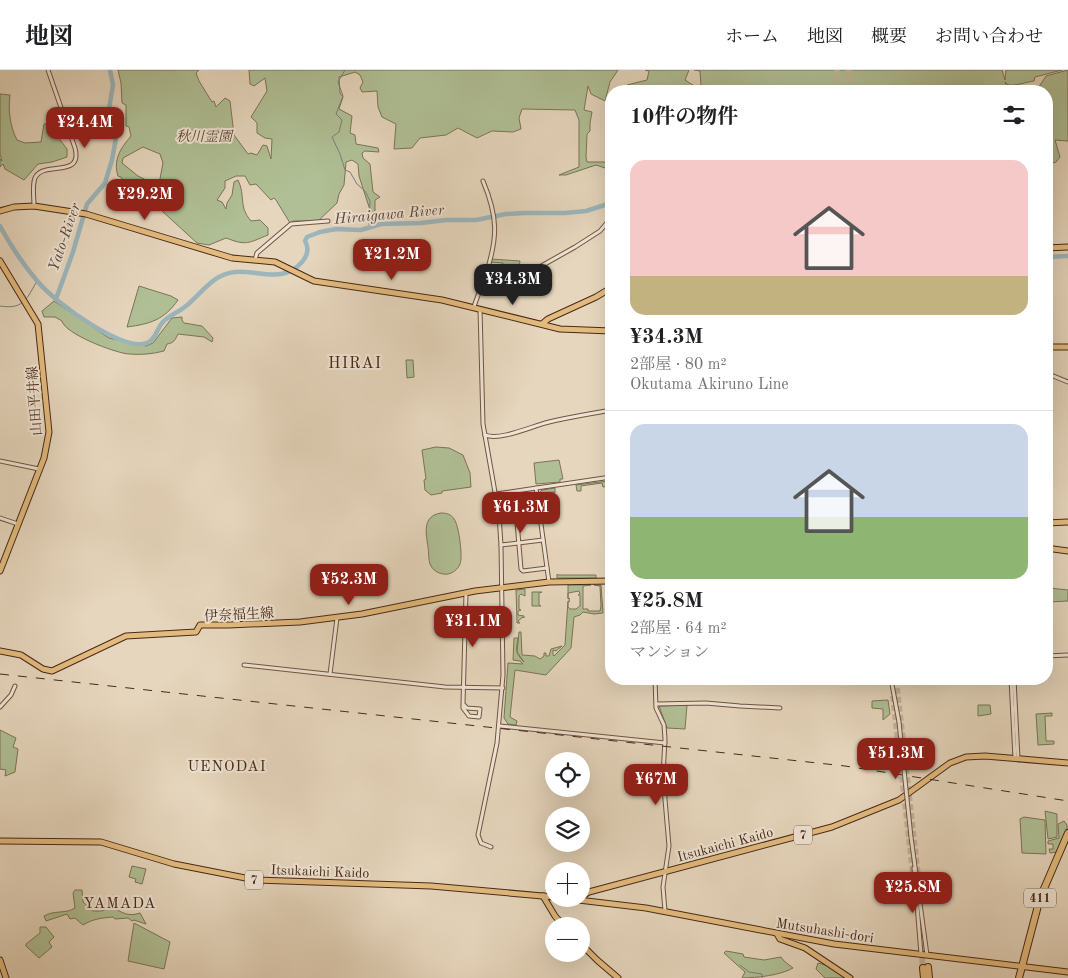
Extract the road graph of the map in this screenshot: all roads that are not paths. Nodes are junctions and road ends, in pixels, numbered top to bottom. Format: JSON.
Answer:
{"nodes":[{"id":1,"x":48,"y":70,"type":"edge"},
{"id":2,"x":483,"y":181,"type":"dead end"},
{"id":3,"x":34,"y":206,"type":"junction"},
{"id":4,"x":0,"y":210,"type":"edge"},
{"id":5,"x":328,"y":221,"type":"dead end"},
{"id":6,"x":605,"y":225,"type":"edge"},
{"id":7,"x":1068,"y":247,"type":"edge"},
{"id":8,"x":1053,"y":248,"type":"edge"},
{"id":9,"x":256,"y":260,"type":"junction"},
{"id":10,"x":0,"y":261,"type":"edge"},
{"id":11,"x":525,"y":272,"type":"dead end"},
{"id":12,"x":605,"y":292,"type":"edge"},
{"id":13,"x":477,"y":307,"type":"junction"},
{"id":14,"x":542,"y":324,"type":"junction"},
{"id":15,"x":605,"y":331,"type":"edge"},
{"id":16,"x":1053,"y":345,"type":"edge"},
{"id":17,"x":1068,"y":346,"type":"edge"},
{"id":18,"x":1053,"y":376,"type":"edge"},
{"id":19,"x":1068,"y":382,"type":"edge"},
{"id":20,"x":605,"y":411,"type":"edge"},
{"id":21,"x":484,"y":435,"type":"junction"},
{"id":22,"x":0,"y":461,"type":"edge"},
{"id":23,"x":40,"y":469,"type":"junction"},
{"id":24,"x":605,"y":478,"type":"edge"},
{"id":25,"x":536,"y":488,"type":"junction"},
{"id":26,"x":495,"y":494,"type":"junction"},
{"id":27,"x":539,"y":506,"type":"junction"},
{"id":28,"x":0,"y":518,"type":"edge"},
{"id":29,"x":1068,"y":522,"type":"edge"},
{"id":30,"x":1053,"y":523,"type":"edge"},
{"id":31,"x":18,"y":524,"type":"junction"},
{"id":32,"x":543,"y":540,"type":"junction"},
{"id":33,"x":519,"y":543,"type":"junction"},
{"id":34,"x":501,"y":545,"type":"junction"},
{"id":35,"x":1053,"y":549,"type":"edge"},
{"id":36,"x":1068,"y":551,"type":"edge"},
{"id":37,"x":547,"y":568,"type":"junction"},
{"id":38,"x":0,"y":571,"type":"edge"},
{"id":39,"x":605,"y":581,"type":"edge"},
{"id":40,"x":549,"y":582,"type":"junction"},
{"id":41,"x":502,"y":588,"type":"junction"},
{"id":42,"x":466,"y":593,"type":"junction"},
{"id":43,"x":337,"y":618,"type":"junction"},
{"id":44,"x":0,"y":651,"type":"edge"},
{"id":45,"x":1068,"y":655,"type":"edge"},
{"id":46,"x":1053,"y":656,"type":"edge"},
{"id":47,"x":244,"y":665,"type":"dead end"},
{"id":48,"x":330,"y":674,"type":"junction"},
{"id":49,"x":655,"y":685,"type":"edge"},
{"id":50,"x":892,"y":685,"type":"edge"},
{"id":51,"x":1013,"y":685,"type":"edge"},
{"id":52,"x":16,"y":686,"type":"dead end"},
{"id":53,"x":463,"y":687,"type":"junction"},
{"id":54,"x":503,"y":688,"type":"junction"},
{"id":55,"x":463,"y":704,"type":"junction"},
{"id":56,"x":656,"y":704,"type":"junction"},
{"id":57,"x":0,"y":707,"type":"edge"},
{"id":58,"x":780,"y":708,"type":"dead end"},
{"id":59,"x":500,"y":726,"type":"junction"},
{"id":60,"x":665,"y":743,"type":"junction"},
{"id":61,"x":1017,"y":759,"type":"junction"},
{"id":62,"x":1068,"y":763,"type":"edge"},
{"id":63,"x":1068,"y":833,"type":"edge"},
{"id":64,"x":0,"y":841,"type":"edge"},
{"id":65,"x":491,"y":847,"type":"dead end"},
{"id":66,"x":914,"y":857,"type":"junction"},
{"id":67,"x":666,"y":872,"type":"junction"},
{"id":68,"x":590,"y":892,"type":"edge"},
{"id":69,"x":543,"y":896,"type":"joint"},
{"id":70,"x":590,"y":900,"type":"edge"},
{"id":71,"x":666,"y":912,"type":"junction"},
{"id":72,"x":556,"y":917,"type":"edge"},
{"id":73,"x":777,"y":934,"type":"junction"},
{"id":74,"x":590,"y":953,"type":"edge"},
{"id":75,"x":921,"y":954,"type":"junction"},
{"id":76,"x":927,"y":955,"type":"junction"},
{"id":77,"x":0,"y":960,"type":"edge"},
{"id":78,"x":1021,"y":967,"type":"junction"},
{"id":79,"x":1068,"y":972,"type":"edge"},
{"id":80,"x":6,"y":978,"type":"edge"},
{"id":81,"x":618,"y":978,"type":"edge"},
{"id":82,"x":850,"y":978,"type":"edge"},
{"id":83,"x":924,"y":978,"type":"edge"},
{"id":84,"x":929,"y":978,"type":"edge"},
{"id":85,"x":1019,"y":978,"type":"edge"}],
"edges":[{"from":1,"to":3,"type":"street"},
{"from":2,"to":13,"type":"street"},
{"from":3,"to":4,"type":"main road"},
{"from":3,"to":9,"type":"main road"},
{"from":5,"to":9,"type":"street"},
{"from":6,"to":11,"type":"street"},
{"from":7,"to":8,"type":"main road"},
{"from":9,"to":13,"type":"main road"},
{"from":10,"to":23,"type":"main road","name":"山田平井線"},
{"from":12,"to":14,"type":"main road"},
{"from":13,"to":14,"type":"main road"},
{"from":13,"to":21,"type":"street"},
{"from":14,"to":15,"type":"main road"},
{"from":16,"to":17,"type":"main road"},
{"from":18,"to":19,"type":"street"},
{"from":20,"to":21,"type":"street"},
{"from":21,"to":26,"type":"street"},
{"from":22,"to":23,"type":"street"},
{"from":23,"to":31,"type":"main road","name":"山田平井線"},
{"from":24,"to":25,"type":"street"},
{"from":25,"to":26,"type":"street"},
{"from":25,"to":27,"type":"street"},
{"from":26,"to":34,"type":"street"},
{"from":27,"to":32,"type":"street"},
{"from":27,"to":33,"type":"street"},
{"from":28,"to":31,"type":"street"},
{"from":29,"to":30,"type":"main road"},
{"from":31,"to":38,"type":"main road","name":"山田平井線"},
{"from":32,"to":33,"type":"street"},
{"from":32,"to":37,"type":"street"},
{"from":33,"to":34,"type":"street"},
{"from":33,"to":37,"type":"street"},
{"from":34,"to":41,"type":"street"},
{"from":35,"to":36,"type":"main road"},
{"from":37,"to":40,"type":"street"},
{"from":39,"to":40,"type":"main road","name":"伊奈福生線"},
{"from":40,"to":41,"type":"main road","name":"伊奈福生線"},
{"from":41,"to":42,"type":"main road","name":"伊奈福生線"},
{"from":41,"to":54,"type":"street"},
{"from":42,"to":43,"type":"main road","name":"伊奈福生線"},
{"from":42,"to":53,"type":"street"},
{"from":43,"to":44,"type":"main road","name":"伊奈福生線"},
{"from":43,"to":48,"type":"street"},
{"from":45,"to":46,"type":"street"},
{"from":47,"to":48,"type":"street"},
{"from":48,"to":53,"type":"street"},
{"from":49,"to":56,"type":"street"},
{"from":50,"to":66,"type":"street","bridge":true},
{"from":51,"to":61,"type":"street"},
{"from":52,"to":57,"type":"street"},
{"from":53,"to":54,"type":"street"},
{"from":53,"to":55,"type":"street"},
{"from":54,"to":59,"type":"street"},
{"from":55,"to":55,"type":"street"},
{"from":56,"to":58,"type":"street"},
{"from":56,"to":60,"type":"street"},
{"from":59,"to":60,"type":"street"},
{"from":59,"to":65,"type":"street"},
{"from":60,"to":67,"type":"street"},
{"from":61,"to":62,"type":"main road","name":"Itsukaichi Kaido","number":"7"},
{"from":61,"to":67,"type":"main road","name":"Itsukaichi Kaido","number":"7"},
{"from":63,"to":78,"type":"highway","number":"411"},
{"from":64,"to":69,"type":"main road","name":"Itsukaichi Kaido","number":"7"},
{"from":66,"to":75,"type":"street"},
{"from":66,"to":76,"type":"street"},
{"from":67,"to":68,"type":"main road","name":"Itsukaichi Kaido","number":"7"},
{"from":67,"to":71,"type":"street"},
{"from":69,"to":72,"type":"main road"},
{"from":70,"to":71,"type":"main road","name":"Mutsuhashi-dori","number":"7"},
{"from":71,"to":73,"type":"main road","name":"Mutsuhashi-dori","number":"7"},
{"from":73,"to":75,"type":"main road","name":"Mutsuhashi-dori","number":"7"},
{"from":73,"to":82,"type":"main road","number":"7"},
{"from":74,"to":81,"type":"main road"},
{"from":75,"to":76,"type":"main road","name":"Mutsuhashi-dori","number":"7"},
{"from":76,"to":78,"type":"main road","name":"Mutsuhashi-dori","number":"7"},
{"from":77,"to":80,"type":"main road"},
{"from":78,"to":79,"type":"main road","name":"Mutsuhashi-dori","number":"7"},
{"from":78,"to":85,"type":"highway","number":"411"},
{"from":83,"to":84,"type":"highway"}]}
